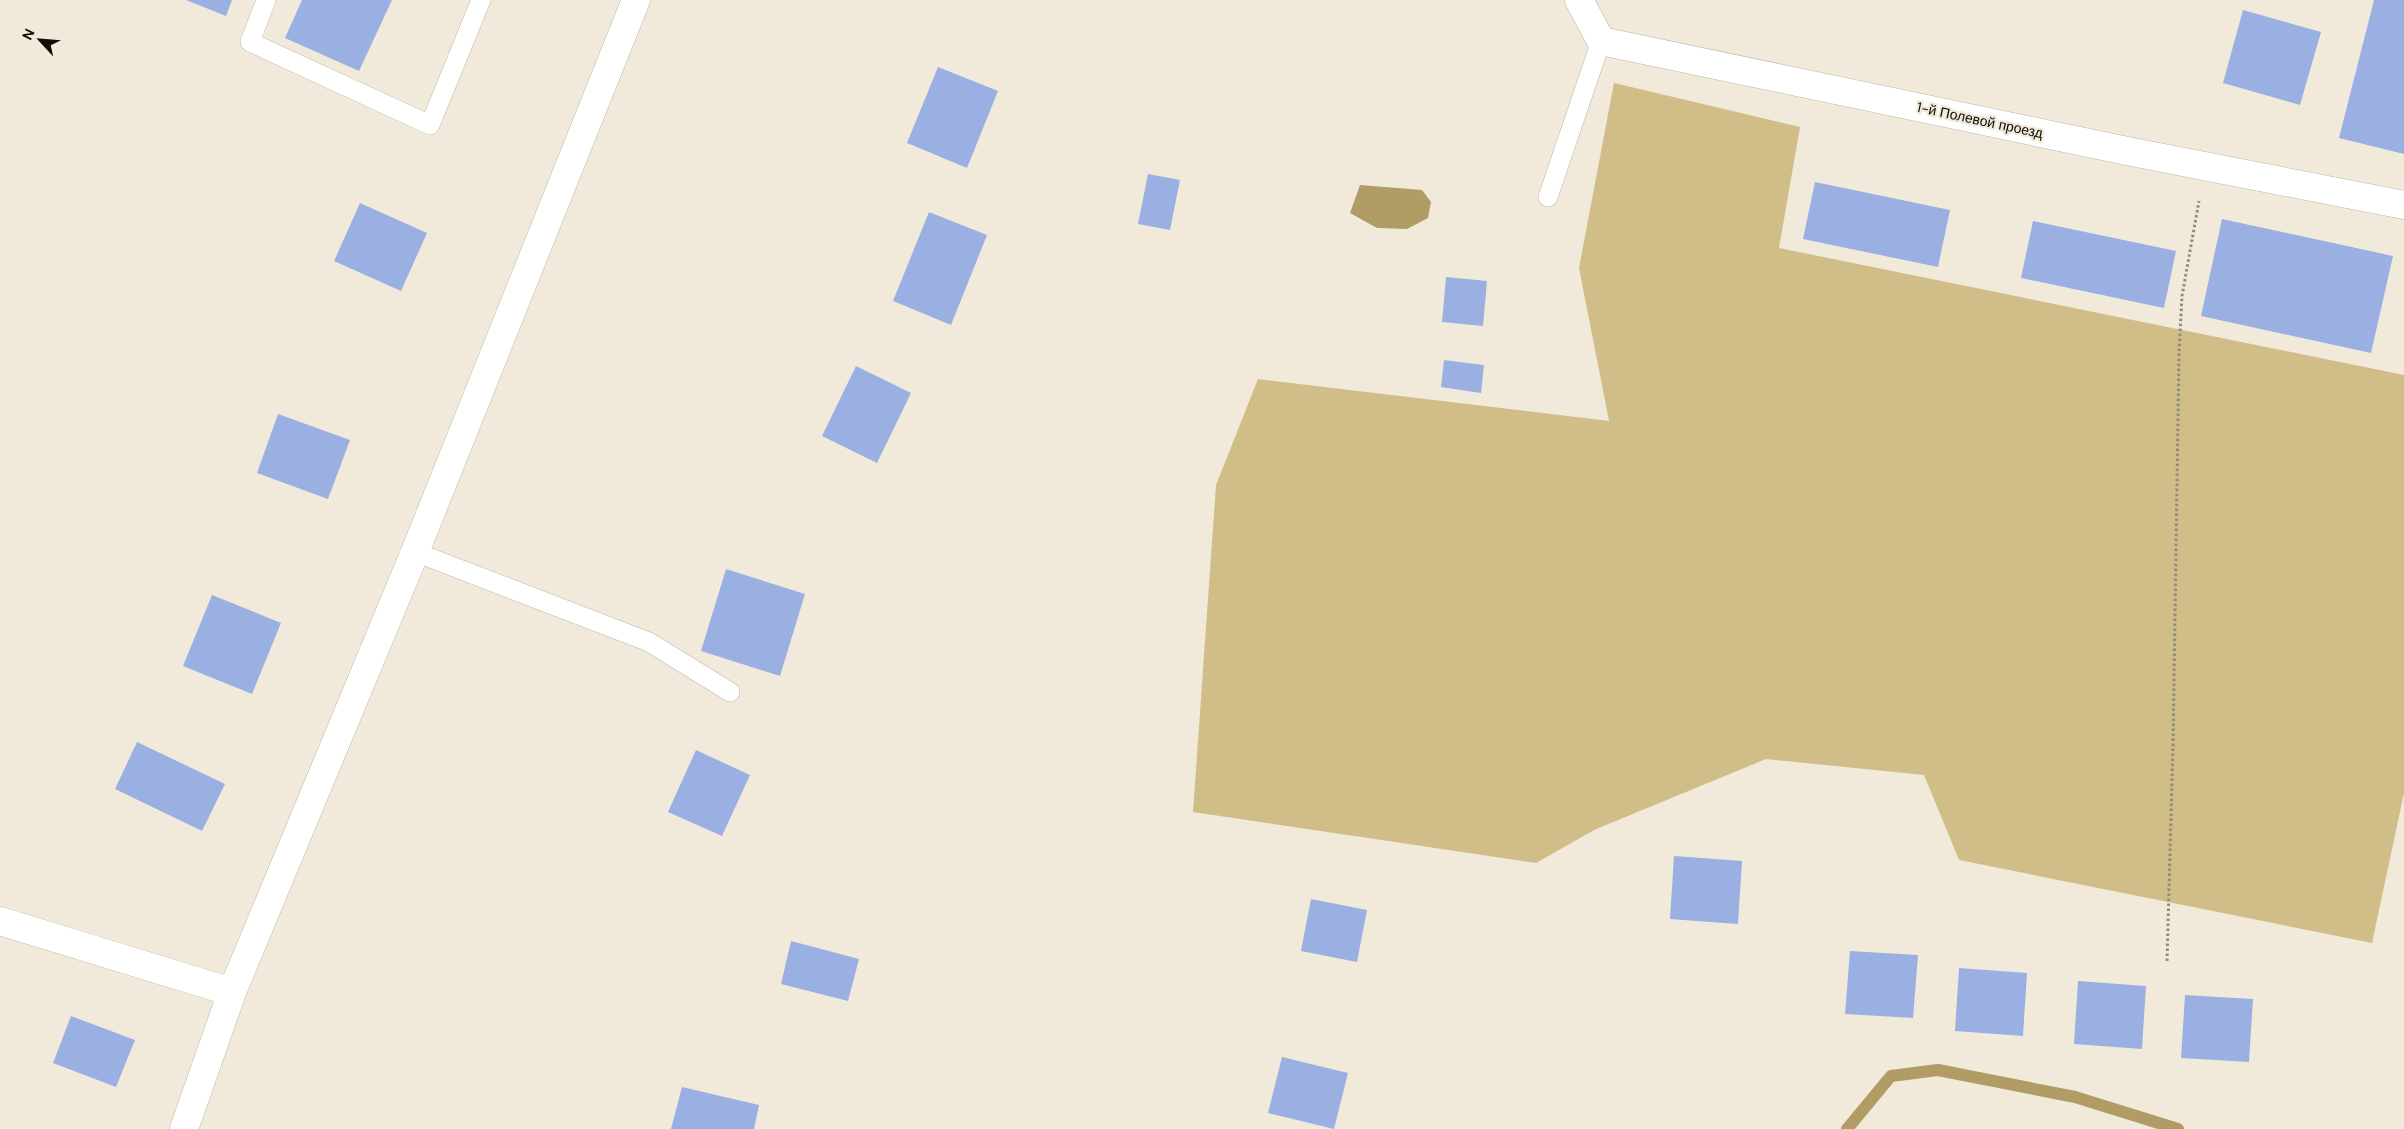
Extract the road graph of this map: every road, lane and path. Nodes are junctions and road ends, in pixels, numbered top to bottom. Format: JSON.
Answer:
{"nodes":[{"id":1,"x":266,"y":0,"type":"edge"},
{"id":2,"x":481,"y":0,"type":"edge"},
{"id":3,"x":636,"y":0,"type":"edge"},
{"id":4,"x":1579,"y":0,"type":"edge"},
{"id":5,"x":1601,"y":41,"type":"junction"},
{"id":6,"x":2205,"y":166,"type":"junction"},
{"id":7,"x":1548,"y":197,"type":"dead end"},
{"id":8,"x":2404,"y":205,"type":"edge"},
{"id":9,"x":414,"y":552,"type":"junction"},
{"id":10,"x":730,"y":692,"type":"dead end"},
{"id":11,"x":0,"y":921,"type":"edge"},
{"id":12,"x":2167,"y":961,"type":"dead end"},
{"id":13,"x":232,"y":992,"type":"junction"},
{"id":14,"x":184,"y":1129,"type":"edge"}],
"edges":[{"from":1,"to":2,"type":"lane"},
{"from":3,"to":9,"type":"street"},
{"from":4,"to":5,"type":"street"},
{"from":5,"to":6,"type":"street","name":"1-й Полевой проезд"},
{"from":5,"to":7,"type":"lane"},
{"from":6,"to":8,"type":"street","name":"1-й Полевой проезд"},
{"from":6,"to":12,"type":"path"},
{"from":9,"to":10,"type":"lane"},
{"from":9,"to":13,"type":"street"},
{"from":11,"to":13,"type":"street"},
{"from":13,"to":14,"type":"street"}]}
